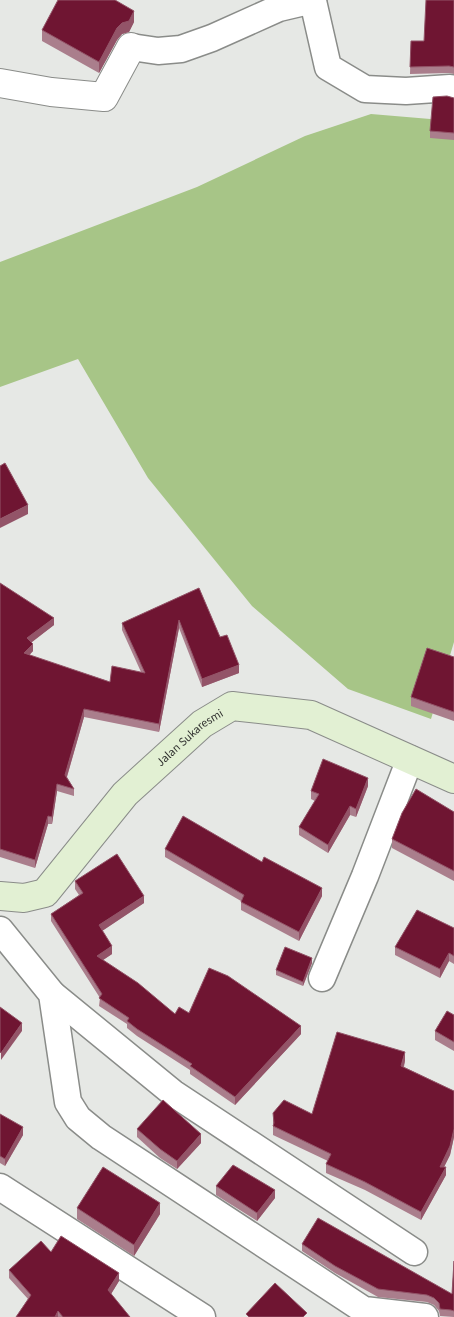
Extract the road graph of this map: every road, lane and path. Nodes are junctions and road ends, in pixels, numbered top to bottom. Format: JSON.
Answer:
{"nodes":[{"id":1,"x":313,"y":0,"type":"edge"},
{"id":2,"x":131,"y":47,"type":"joint"},
{"id":3,"x":0,"y":83,"type":"edge"},
{"id":4,"x":454,"y":90,"type":"edge"},
{"id":5,"x":410,"y":759,"type":"junction"},
{"id":6,"x":454,"y":779,"type":"edge"},
{"id":7,"x":0,"y":896,"type":"edge"},
{"id":8,"x":0,"y":930,"type":"edge"},
{"id":9,"x":322,"y":978,"type":"dead end"},
{"id":10,"x":52,"y":994,"type":"junction"},
{"id":11,"x":0,"y":1187,"type":"edge"},
{"id":12,"x":414,"y":1252,"type":"dead end"},
{"id":13,"x":361,"y":1313,"type":"edge"},
{"id":14,"x":202,"y":1317,"type":"edge"},
{"id":15,"x":425,"y":1317,"type":"edge"}],
"edges":[{"from":1,"to":2,"type":"street"},
{"from":1,"to":4,"type":"street"},
{"from":2,"to":3,"type":"street"},
{"from":5,"to":6,"type":"main road","name":"Jalan Sukaresmi"},
{"from":5,"to":7,"type":"main road","name":"Jalan Sukaresmi"},
{"from":5,"to":9,"type":"street"},
{"from":8,"to":10,"type":"street"},
{"from":10,"to":12,"type":"street"},
{"from":10,"to":13,"type":"street"},
{"from":11,"to":14,"type":"street"},
{"from":13,"to":15,"type":"street"}]}
